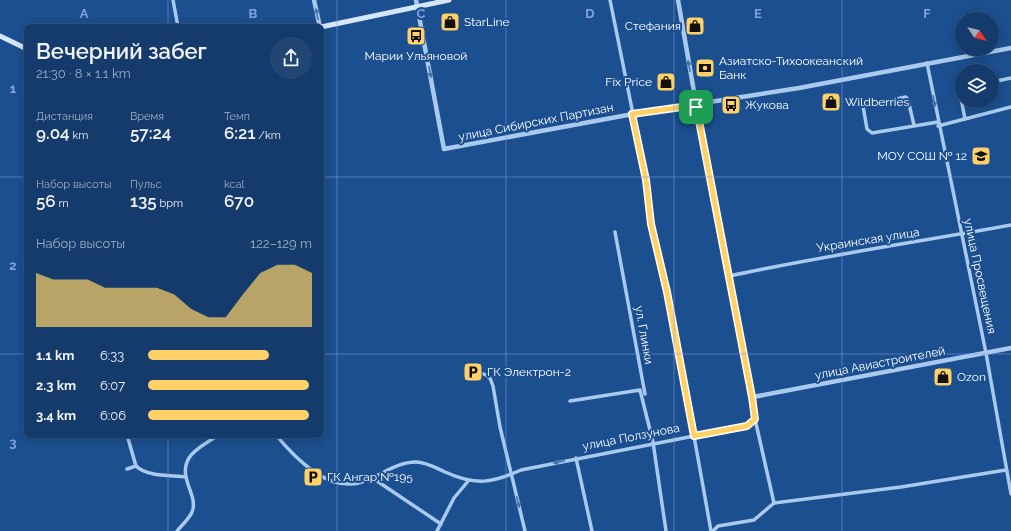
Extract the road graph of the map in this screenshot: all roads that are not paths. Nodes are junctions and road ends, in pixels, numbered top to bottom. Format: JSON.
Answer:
{"nodes":[{"id":1,"x":173,"y":0,"type":"edge"},
{"id":2,"x":314,"y":0,"type":"edge"},
{"id":3,"x":416,"y":0,"type":"edge"},
{"id":4,"x":449,"y":0,"type":"edge"},
{"id":5,"x":610,"y":0,"type":"edge"},
{"id":6,"x":678,"y":0,"type":"edge"},
{"id":7,"x":417,"y":6,"type":"junction"},
{"id":8,"x":177,"y":24,"type":"edge"},
{"id":9,"x":319,"y":24,"type":"edge"},
{"id":10,"x":324,"y":26,"type":"edge"},
{"id":11,"x":0,"y":36,"type":"edge"},
{"id":12,"x":24,"y":48,"type":"edge"},
{"id":13,"x":1011,"y":48,"type":"edge"},
{"id":14,"x":927,"y":63,"type":"junction"},
{"id":15,"x":1011,"y":78,"type":"edge"},
{"id":16,"x":999,"y":81,"type":"edge"},
{"id":17,"x":696,"y":105,"type":"junction"},
{"id":18,"x":1011,"y":107,"type":"edge"},
{"id":19,"x":963,"y":108,"type":"edge"},
{"id":20,"x":632,"y":114,"type":"junction"},
{"id":21,"x":965,"y":119,"type":"junction"},
{"id":22,"x":938,"y":124,"type":"junction"},
{"id":23,"x":914,"y":125,"type":"junction"},
{"id":24,"x":1011,"y":225,"type":"edge"},
{"id":25,"x":615,"y":232,"type":"dead end"},
{"id":26,"x":961,"y":234,"type":"junction"},
{"id":27,"x":729,"y":276,"type":"junction"},
{"id":28,"x":1011,"y":348,"type":"edge"},
{"id":29,"x":986,"y":353,"type":"junction"},
{"id":30,"x":476,"y":371,"type":"dead end"},
{"id":31,"x":752,"y":397,"type":"junction"},
{"id":32,"x":570,"y":401,"type":"dead end"},
{"id":33,"x":755,"y":419,"type":"junction"},
{"id":34,"x":694,"y":436,"type":"junction"},
{"id":35,"x":127,"y":438,"type":"edge"},
{"id":36,"x":214,"y":438,"type":"edge"},
{"id":37,"x":279,"y":438,"type":"edge"},
{"id":38,"x":653,"y":442,"type":"junction"},
{"id":39,"x":576,"y":458,"type":"junction"},
{"id":40,"x":136,"y":466,"type":"junction"},
{"id":41,"x":127,"y":469,"type":"dead end"},
{"id":42,"x":1006,"y":470,"type":"junction"},
{"id":43,"x":512,"y":474,"type":"junction"},
{"id":44,"x":186,"y":477,"type":"junction"},
{"id":45,"x":371,"y":477,"type":"junction"},
{"id":46,"x":469,"y":480,"type":"junction"},
{"id":47,"x":1011,"y":494,"type":"edge"},
{"id":48,"x":774,"y":503,"type":"junction"},
{"id":49,"x":441,"y":524,"type":"junction"},
{"id":50,"x":177,"y":531,"type":"edge"},
{"id":51,"x":437,"y":531,"type":"edge"},
{"id":52,"x":525,"y":531,"type":"edge"},
{"id":53,"x":592,"y":531,"type":"edge"},
{"id":54,"x":666,"y":531,"type":"edge"},
{"id":55,"x":712,"y":531,"type":"edge"}],
"edges":[{"from":1,"to":8,"type":"street"},
{"from":9,"to":2,"type":"street","one_way":true},
{"from":3,"to":7,"type":"street"},
{"from":4,"to":7,"type":"main road"},
{"from":5,"to":20,"type":"street"},
{"from":17,"to":6,"type":"street","one_way":true},
{"from":7,"to":10,"type":"main road"},
{"from":7,"to":20,"type":"street","name":"улица Сибирских Партизан","one_way":true},
{"from":11,"to":12,"type":"main road"},
{"from":13,"to":14,"type":"street","name":"улица Сибирских Партизан"},
{"from":14,"to":17,"type":"street","name":"улица Сибирских Партизан"},
{"from":14,"to":22,"type":"street","name":"улица Просвещения","one_way":true},
{"from":15,"to":16,"type":"street"},
{"from":17,"to":20,"type":"street","name":"улица Сибирских Партизан"},
{"from":17,"to":27,"type":"street"},
{"from":18,"to":21,"type":"street"},
{"from":19,"to":21,"type":"street"},
{"from":20,"to":34,"type":"street"},
{"from":21,"to":22,"type":"street"},
{"from":22,"to":23,"type":"street"},
{"from":22,"to":26,"type":"street","name":"улица Просвещения"},
{"from":23,"to":23,"type":"street"},
{"from":24,"to":26,"type":"street","name":"Украинская улица"},
{"from":25,"to":38,"type":"street","name":"ул. Глинки"},
{"from":26,"to":27,"type":"street","name":"Украинская улица"},
{"from":26,"to":29,"type":"street","name":"улица Просвещения"},
{"from":27,"to":31,"type":"street"},
{"from":28,"to":29,"type":"street","name":"улица Авиастроителей"},
{"from":29,"to":31,"type":"street","name":"улица Авиастроителей"},
{"from":29,"to":42,"type":"street","name":"улица Просвещения"},
{"from":30,"to":43,"type":"street"},
{"from":31,"to":33,"type":"street"},
{"from":32,"to":38,"type":"street"},
{"from":33,"to":34,"type":"street","name":"улица Ползунова"},
{"from":33,"to":48,"type":"street"},
{"from":34,"to":38,"type":"street","name":"улица Ползунова"},
{"from":34,"to":55,"type":"street"},
{"from":35,"to":40,"type":"street"},
{"from":36,"to":44,"type":"street"},
{"from":37,"to":45,"type":"street","name":"улица Ползунова"},
{"from":38,"to":39,"type":"street","name":"улица Ползунова"},
{"from":38,"to":54,"type":"street"},
{"from":39,"to":43,"type":"street","name":"улица Ползунова","one_way":true},
{"from":39,"to":53,"type":"street"},
{"from":40,"to":41,"type":"street"},
{"from":40,"to":44,"type":"street"},
{"from":42,"to":47,"type":"street","name":"улица Просвещения"},
{"from":42,"to":48,"type":"street"},
{"from":43,"to":46,"type":"street","name":"улица Ползунова"},
{"from":43,"to":52,"type":"street","one_way":true},
{"from":44,"to":50,"type":"street"},
{"from":45,"to":46,"type":"street","name":"улица Ползунова"},
{"from":45,"to":49,"type":"street"},
{"from":46,"to":49,"type":"street"},
{"from":48,"to":55,"type":"street"},
{"from":49,"to":51,"type":"street"}]}
